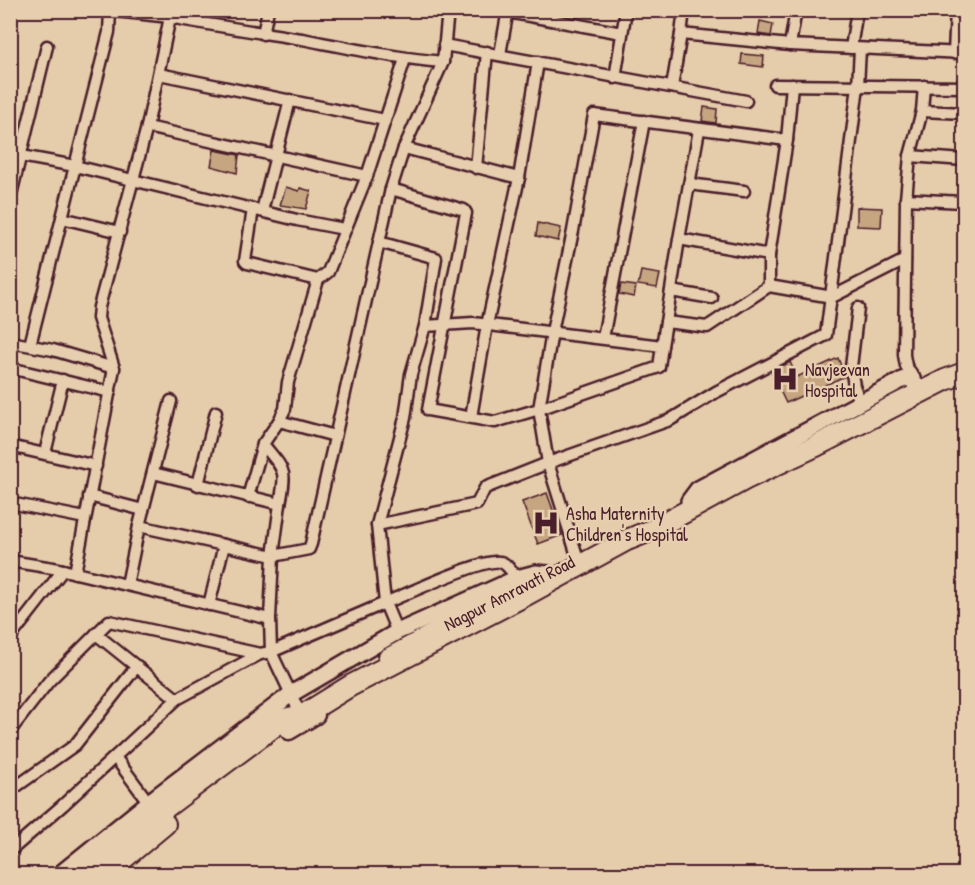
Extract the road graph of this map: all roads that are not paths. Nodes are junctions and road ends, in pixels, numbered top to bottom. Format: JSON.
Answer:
{"nodes":[{"id":1,"x":268,"y":10,"type":"edge"},
{"id":2,"x":626,"y":10,"type":"edge"},
{"id":3,"x":684,"y":10,"type":"edge"},
{"id":4,"x":796,"y":10,"type":"edge"},
{"id":5,"x":856,"y":10,"type":"edge"},
{"id":6,"x":956,"y":10,"type":"edge"},
{"id":7,"x":108,"y":11,"type":"edge"},
{"id":8,"x":445,"y":11,"type":"edge"},
{"id":9,"x":508,"y":11,"type":"edge"},
{"id":10,"x":170,"y":17,"type":"junction"},
{"id":11,"x":622,"y":33,"type":"junction"},
{"id":12,"x":264,"y":34,"type":"junction"},
{"id":13,"x":681,"y":34,"type":"junction"},
{"id":14,"x":444,"y":45,"type":"junction"},
{"id":15,"x":790,"y":45,"type":"junction"},
{"id":16,"x":47,"y":46,"type":"dead end"},
{"id":17,"x":855,"y":48,"type":"junction"},
{"id":18,"x":487,"y":52,"type":"junction"},
{"id":19,"x":959,"y":53,"type":"edge"},
{"id":20,"x":500,"y":54,"type":"junction"},
{"id":21,"x":405,"y":59,"type":"junction"},
{"id":22,"x":443,"y":62,"type":"junction"},
{"id":23,"x":538,"y":62,"type":"junction"},
{"id":24,"x":159,"y":74,"type":"junction"},
{"id":25,"x":615,"y":78,"type":"junction"},
{"id":26,"x":775,"y":85,"type":"dead end"},
{"id":27,"x":792,"y":85,"type":"junction"},
{"id":28,"x":858,"y":86,"type":"junction"},
{"id":29,"x":924,"y":86,"type":"junction"},
{"id":30,"x":672,"y":87,"type":"junction"},
{"id":31,"x":964,"y":87,"type":"edge"},
{"id":32,"x":290,"y":100,"type":"junction"},
{"id":33,"x":746,"y":101,"type":"dead end"},
{"id":34,"x":921,"y":111,"type":"junction"},
{"id":35,"x":964,"y":113,"type":"edge"},
{"id":36,"x":385,"y":120,"type":"junction"},
{"id":37,"x":644,"y":122,"type":"junction"},
{"id":38,"x":147,"y":127,"type":"junction"},
{"id":39,"x":699,"y":130,"type":"junction"},
{"id":40,"x":787,"y":140,"type":"junction"},
{"id":41,"x":404,"y":148,"type":"junction"},
{"id":42,"x":16,"y":155,"type":"edge"},
{"id":43,"x":276,"y":155,"type":"junction"},
{"id":44,"x":910,"y":156,"type":"junction"},
{"id":45,"x":964,"y":160,"type":"edge"},
{"id":46,"x":75,"y":166,"type":"junction"},
{"id":47,"x":476,"y":168,"type":"junction"},
{"id":48,"x":367,"y":176,"type":"junction"},
{"id":49,"x":519,"y":178,"type":"junction"},
{"id":50,"x":134,"y":180,"type":"junction"},
{"id":51,"x":689,"y":184,"type":"junction"},
{"id":52,"x":391,"y":189,"type":"junction"},
{"id":53,"x":744,"y":191,"type":"dead end"},
{"id":54,"x":10,"y":199,"type":"edge"},
{"id":55,"x":906,"y":199,"type":"junction"},
{"id":56,"x":962,"y":202,"type":"dead end"},
{"id":57,"x":258,"y":210,"type":"junction"},
{"id":58,"x":62,"y":218,"type":"junction"},
{"id":59,"x":344,"y":229,"type":"junction"},
{"id":60,"x":120,"y":232,"type":"junction"},
{"id":61,"x":679,"y":239,"type":"junction"},
{"id":62,"x":379,"y":242,"type":"junction"},
{"id":63,"x":769,"y":255,"type":"junction"},
{"id":64,"x":905,"y":260,"type":"junction"},
{"id":65,"x":318,"y":280,"type":"junction"},
{"id":66,"x":769,"y":286,"type":"junction"},
{"id":67,"x":671,"y":291,"type":"junction"},
{"id":68,"x":832,"y":297,"type":"junction"},
{"id":69,"x":712,"y":298,"type":"dead end"},
{"id":70,"x":858,"y":309,"type":"dead end"},
{"id":71,"x":666,"y":322,"type":"junction"},
{"id":72,"x":487,"y":325,"type":"junction"},
{"id":73,"x":425,"y":326,"type":"junction"},
{"id":74,"x":444,"y":326,"type":"junction"},
{"id":75,"x":552,"y":332,"type":"junction"},
{"id":76,"x":603,"y":338,"type":"junction"},
{"id":77,"x":10,"y":342,"type":"edge"},
{"id":78,"x":30,"y":345,"type":"junction"},
{"id":79,"x":662,"y":346,"type":"junction"},
{"id":80,"x":964,"y":364,"type":"edge"},
{"id":81,"x":114,"y":368,"type":"junction"},
{"id":82,"x":11,"y":370,"type":"edge"},
{"id":83,"x":964,"y":373,"type":"edge"},
{"id":84,"x":63,"y":380,"type":"junction"},
{"id":85,"x":964,"y":382,"type":"edge"},
{"id":86,"x":917,"y":385,"type":"junction"},
{"id":87,"x":111,"y":392,"type":"junction"},
{"id":88,"x":171,"y":402,"type":"dead end"},
{"id":89,"x":860,"y":402,"type":"junction"},
{"id":90,"x":540,"y":409,"type":"junction"},
{"id":91,"x":216,"y":412,"type":"dead end"},
{"id":92,"x":471,"y":417,"type":"junction"},
{"id":93,"x":279,"y":421,"type":"junction"},
{"id":94,"x":335,"y":436,"type":"junction"},
{"id":95,"x":263,"y":444,"type":"junction"},
{"id":96,"x":10,"y":446,"type":"edge"},
{"id":97,"x":45,"y":453,"type":"junction"},
{"id":98,"x":548,"y":463,"type":"junction"},
{"id":99,"x":96,"y":466,"type":"junction"},
{"id":100,"x":153,"y":473,"type":"junction"},
{"id":101,"x":198,"y":485,"type":"junction"},
{"id":102,"x":89,"y":496,"type":"junction"},
{"id":103,"x":248,"y":497,"type":"junction"},
{"id":104,"x":688,"y":501,"type":"junction"},
{"id":105,"x":10,"y":502,"type":"edge"},
{"id":106,"x":280,"y":504,"type":"junction"},
{"id":107,"x":143,"y":510,"type":"junction"},
{"id":108,"x":85,"y":518,"type":"junction"},
{"id":109,"x":139,"y":525,"type":"junction"},
{"id":110,"x":377,"y":525,"type":"junction"},
{"id":111,"x":224,"y":545,"type":"junction"},
{"id":112,"x":273,"y":556,"type":"junction"},
{"id":113,"x":578,"y":559,"type":"junction"},
{"id":114,"x":10,"y":561,"type":"edge"},
{"id":115,"x":63,"y":570,"type":"junction"},
{"id":116,"x":75,"y":573,"type":"junction"},
{"id":117,"x":548,"y":574,"type":"junction"},
{"id":118,"x":517,"y":578,"type":"junction"},
{"id":119,"x":127,"y":585,"type":"junction"},
{"id":120,"x":384,"y":603,"type":"junction"},
{"id":121,"x":209,"y":605,"type":"junction"},
{"id":122,"x":270,"y":619,"type":"junction"},
{"id":123,"x":397,"y":632,"type":"junction"},
{"id":124,"x":96,"y":634,"type":"junction"},
{"id":125,"x":10,"y":638,"type":"edge"},
{"id":126,"x":266,"y":653,"type":"junction"},
{"id":127,"x":137,"y":666,"type":"junction"},
{"id":128,"x":177,"y":699,"type":"junction"},
{"id":129,"x":293,"y":714,"type":"junction"},
{"id":130,"x":10,"y":731,"type":"edge"},
{"id":131,"x":115,"y":757,"type":"junction"},
{"id":132,"x":10,"y":790,"type":"edge"},
{"id":133,"x":153,"y":808,"type":"junction"},
{"id":134,"x":10,"y":851,"type":"edge"},
{"id":135,"x":60,"y":874,"type":"edge"},
{"id":136,"x":83,"y":874,"type":"edge"},
{"id":137,"x":105,"y":874,"type":"edge"}],
"edges":[{"from":1,"to":12,"type":"street"},
{"from":2,"to":11,"type":"street"},
{"from":3,"to":13,"type":"street"},
{"from":4,"to":15,"type":"street"},
{"from":5,"to":17,"type":"street"},
{"from":6,"to":19,"type":"street"},
{"from":7,"to":10,"type":"street"},
{"from":7,"to":46,"type":"street"},
{"from":8,"to":14,"type":"street"},
{"from":9,"to":11,"type":"street"},
{"from":9,"to":20,"type":"street"},
{"from":10,"to":12,"type":"street"},
{"from":10,"to":24,"type":"street"},
{"from":11,"to":25,"type":"street"},
{"from":12,"to":21,"type":"street"},
{"from":13,"to":15,"type":"street"},
{"from":13,"to":30,"type":"street"},
{"from":14,"to":18,"type":"street"},
{"from":14,"to":22,"type":"street"},
{"from":15,"to":17,"type":"street"},
{"from":16,"to":42,"type":"street"},
{"from":17,"to":19,"type":"street"},
{"from":17,"to":28,"type":"street"},
{"from":18,"to":20,"type":"street"},
{"from":18,"to":47,"type":"street"},
{"from":20,"to":23,"type":"street"},
{"from":21,"to":22,"type":"street"},
{"from":21,"to":36,"type":"street"},
{"from":22,"to":41,"type":"street"},
{"from":23,"to":25,"type":"street"},
{"from":23,"to":49,"type":"street"},
{"from":24,"to":32,"type":"street"},
{"from":24,"to":38,"type":"street"},
{"from":25,"to":30,"type":"street"},
{"from":26,"to":27,"type":"street"},
{"from":27,"to":28,"type":"street"},
{"from":27,"to":40,"type":"street"},
{"from":28,"to":29,"type":"street"},
{"from":28,"to":68,"type":"street"},
{"from":29,"to":31,"type":"street"},
{"from":29,"to":34,"type":"street"},
{"from":30,"to":33,"type":"street"},
{"from":32,"to":36,"type":"street"},
{"from":32,"to":43,"type":"street"},
{"from":34,"to":35,"type":"street"},
{"from":34,"to":44,"type":"street"},
{"from":36,"to":48,"type":"street"},
{"from":37,"to":39,"type":"street"},
{"from":37,"to":75,"type":"street"},
{"from":37,"to":76,"type":"street"},
{"from":38,"to":43,"type":"street"},
{"from":38,"to":50,"type":"street"},
{"from":39,"to":40,"type":"street"},
{"from":39,"to":51,"type":"street"},
{"from":40,"to":63,"type":"street"},
{"from":41,"to":47,"type":"street"},
{"from":41,"to":52,"type":"street"},
{"from":42,"to":46,"type":"street"},
{"from":42,"to":54,"type":"street"},
{"from":43,"to":48,"type":"street"},
{"from":43,"to":57,"type":"street"},
{"from":44,"to":45,"type":"street"},
{"from":44,"to":55,"type":"street"},
{"from":46,"to":50,"type":"street"},
{"from":46,"to":58,"type":"street"},
{"from":47,"to":49,"type":"street"},
{"from":48,"to":59,"type":"street"},
{"from":49,"to":72,"type":"street"},
{"from":50,"to":57,"type":"street"},
{"from":50,"to":60,"type":"street"},
{"from":51,"to":53,"type":"street"},
{"from":51,"to":61,"type":"street"},
{"from":52,"to":62,"type":"street"},
{"from":52,"to":74,"type":"street"},
{"from":55,"to":56,"type":"street"},
{"from":55,"to":64,"type":"street"},
{"from":57,"to":59,"type":"street"},
{"from":57,"to":65,"type":"street"},
{"from":58,"to":60,"type":"street"},
{"from":58,"to":78,"type":"street"},
{"from":59,"to":65,"type":"street"},
{"from":60,"to":81,"type":"street"},
{"from":61,"to":63,"type":"street"},
{"from":61,"to":67,"type":"street"},
{"from":62,"to":73,"type":"street"},
{"from":62,"to":94,"type":"street"},
{"from":63,"to":66,"type":"street"},
{"from":64,"to":68,"type":"street"},
{"from":64,"to":86,"type":"street"},
{"from":65,"to":93,"type":"street"},
{"from":66,"to":68,"type":"street"},
{"from":66,"to":71,"type":"street"},
{"from":67,"to":69,"type":"street"},
{"from":67,"to":71,"type":"street"},
{"from":68,"to":98,"type":"street"},
{"from":70,"to":89,"type":"street"},
{"from":71,"to":79,"type":"street"},
{"from":72,"to":74,"type":"street"},
{"from":72,"to":75,"type":"street"},
{"from":72,"to":92,"type":"street"},
{"from":73,"to":74,"type":"street"},
{"from":73,"to":110,"type":"street"},
{"from":74,"to":92,"type":"street"},
{"from":75,"to":76,"type":"street"},
{"from":75,"to":90,"type":"street"},
{"from":76,"to":79,"type":"street"},
{"from":77,"to":78,"type":"street"},
{"from":78,"to":81,"type":"street"},
{"from":79,"to":90,"type":"street"},
{"from":80,"to":86,"type":"main road","name":"Nagpur Amravati Road"},
{"from":81,"to":87,"type":"street"},
{"from":82,"to":84,"type":"street"},
{"from":83,"to":129,"type":"highway"},
{"from":84,"to":87,"type":"street"},
{"from":84,"to":97,"type":"street"},
{"from":85,"to":129,"type":"main road","name":"Nagpur Amravati Road"},
{"from":86,"to":89,"type":"street"},
{"from":86,"to":104,"type":"main road","name":"Nagpur Amravati Road"},
{"from":87,"to":99,"type":"street"},
{"from":88,"to":100,"type":"street"},
{"from":89,"to":104,"type":"street"},
{"from":90,"to":92,"type":"street"},
{"from":90,"to":98,"type":"street"},
{"from":91,"to":101,"type":"street"},
{"from":93,"to":94,"type":"street"},
{"from":93,"to":95,"type":"street"},
{"from":94,"to":112,"type":"street"},
{"from":95,"to":103,"type":"street"},
{"from":95,"to":106,"type":"street"},
{"from":96,"to":97,"type":"street"},
{"from":97,"to":99,"type":"street"},
{"from":98,"to":110,"type":"street"},
{"from":98,"to":113,"type":"street"},
{"from":99,"to":102,"type":"street"},
{"from":100,"to":101,"type":"street"},
{"from":100,"to":107,"type":"street"},
{"from":101,"to":103,"type":"street"},
{"from":102,"to":107,"type":"street"},
{"from":102,"to":108,"type":"street"},
{"from":103,"to":106,"type":"street"},
{"from":104,"to":113,"type":"main road","name":"Nagpur Amravati Road"},
{"from":105,"to":108,"type":"street"},
{"from":106,"to":112,"type":"street"},
{"from":107,"to":109,"type":"street"},
{"from":108,"to":116,"type":"street"},
{"from":109,"to":111,"type":"street"},
{"from":109,"to":119,"type":"street"},
{"from":110,"to":120,"type":"street"},
{"from":111,"to":112,"type":"street"},
{"from":111,"to":121,"type":"street"},
{"from":112,"to":122,"type":"street"},
{"from":113,"to":117,"type":"main road","name":"Nagpur Amravati Road"},
{"from":114,"to":115,"type":"street"},
{"from":115,"to":116,"type":"street"},
{"from":115,"to":125,"type":"street"},
{"from":116,"to":119,"type":"street"},
{"from":117,"to":118,"type":"street"},
{"from":117,"to":129,"type":"main road","name":"Nagpur Amravati Road"},
{"from":118,"to":120,"type":"street"},
{"from":118,"to":123,"type":"street"},
{"from":119,"to":121,"type":"street"},
{"from":120,"to":123,"type":"street"},
{"from":120,"to":126,"type":"street"},
{"from":121,"to":122,"type":"street"},
{"from":122,"to":126,"type":"street"},
{"from":123,"to":129,"type":"street"},
{"from":124,"to":126,"type":"street"},
{"from":124,"to":127,"type":"street"},
{"from":124,"to":130,"type":"street"},
{"from":126,"to":128,"type":"street"},
{"from":126,"to":129,"type":"street"},
{"from":127,"to":128,"type":"street"},
{"from":127,"to":132,"type":"street"},
{"from":128,"to":131,"type":"street"},
{"from":129,"to":133,"type":"highway","name":"Nagpur Amravati Road"},
{"from":129,"to":137,"type":"highway","name":"Nagpur Amravati Road"},
{"from":131,"to":133,"type":"street"},
{"from":131,"to":134,"type":"street"},
{"from":133,"to":135,"type":"street"},
{"from":133,"to":136,"type":"highway","name":"Nagpur Amravati Road"}]}
